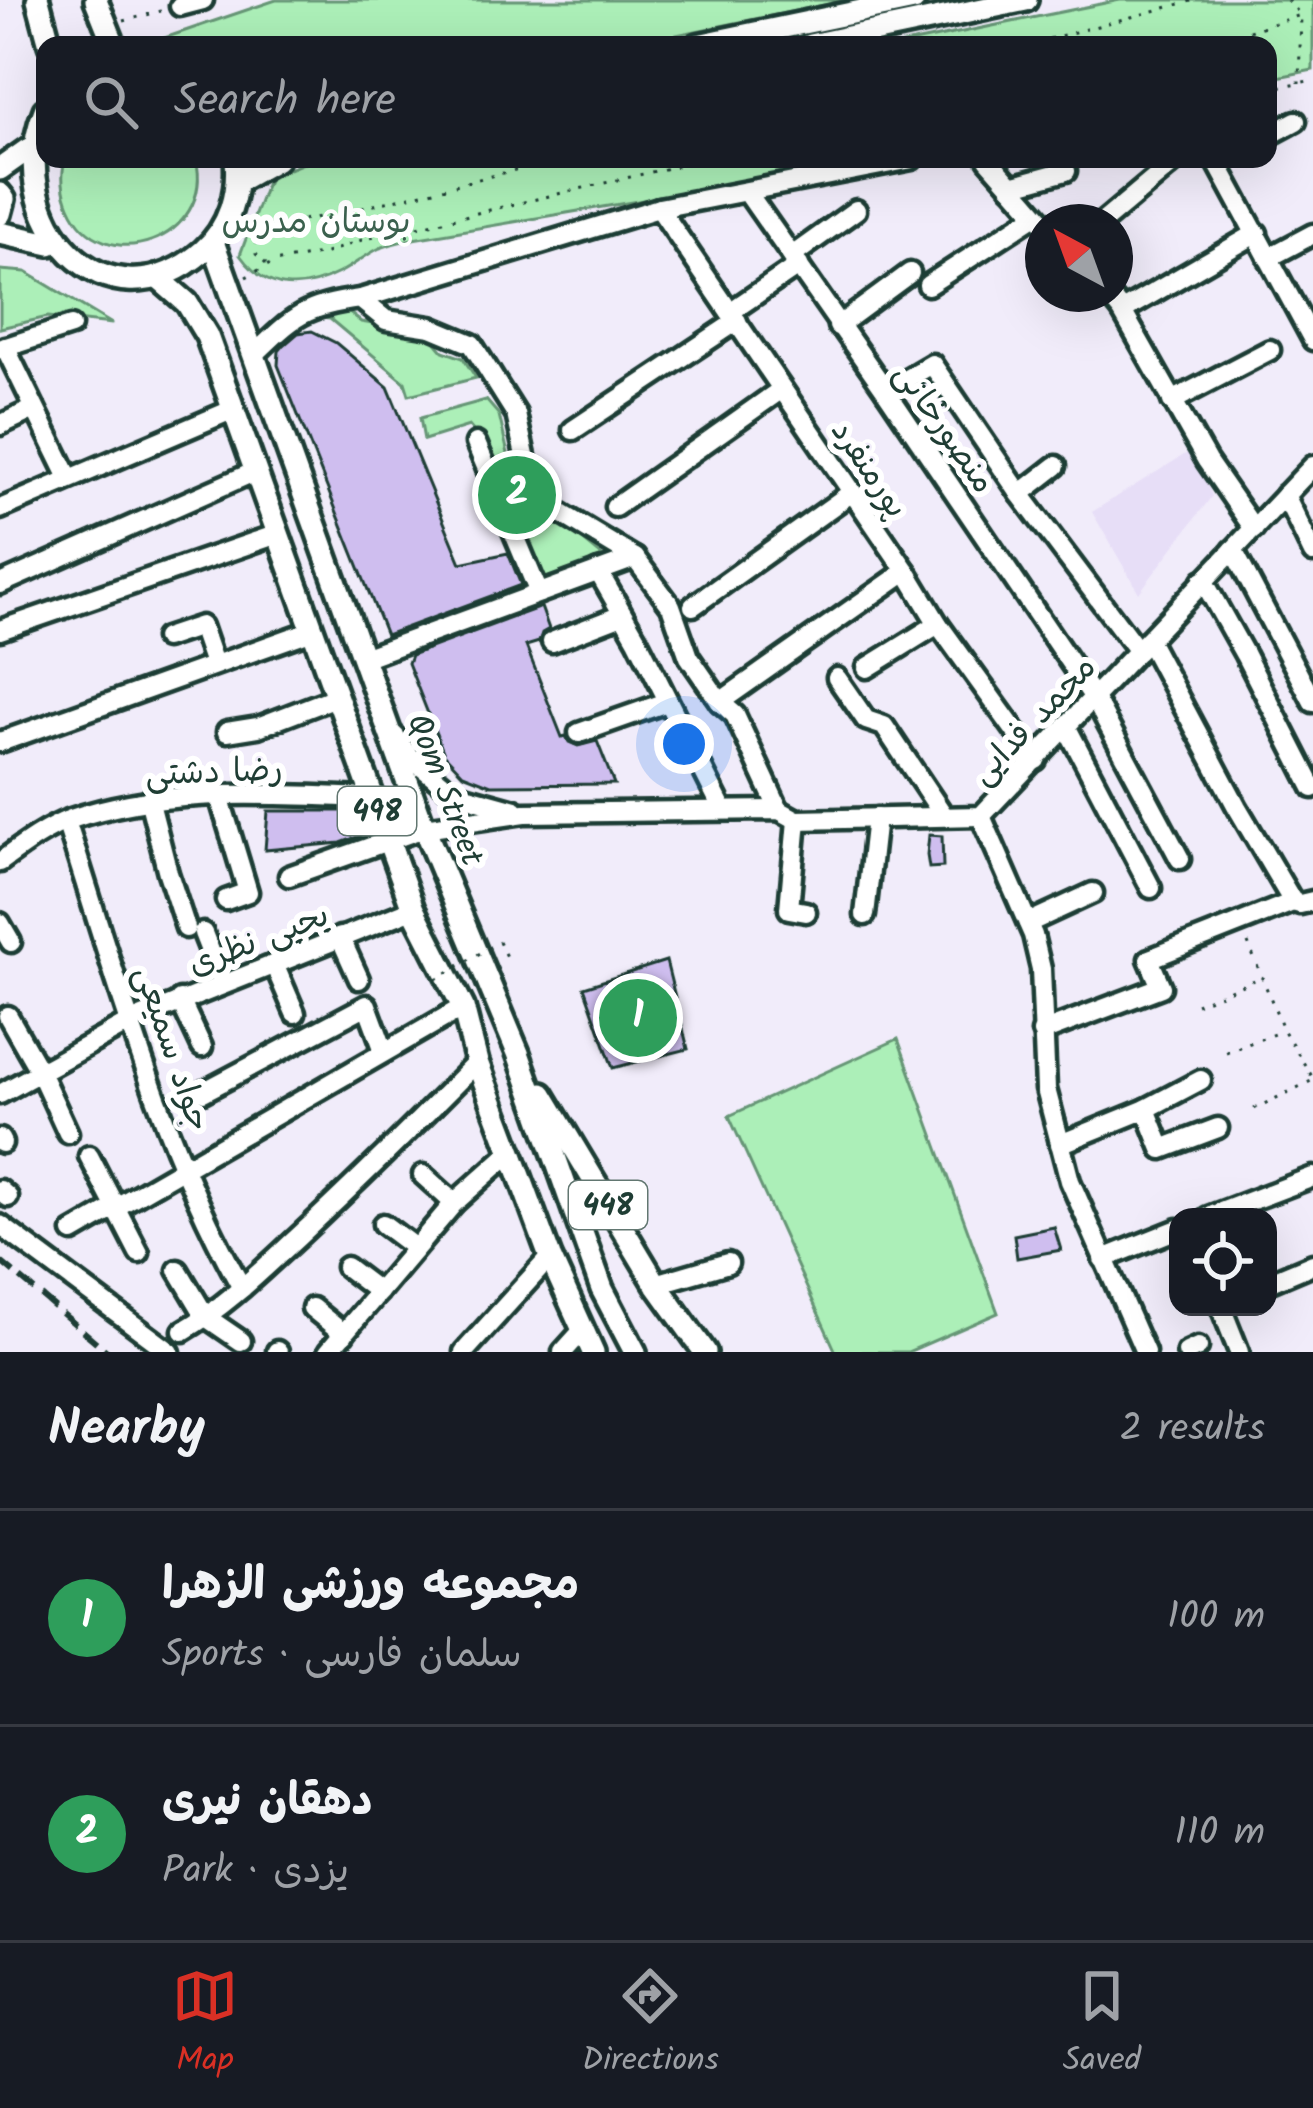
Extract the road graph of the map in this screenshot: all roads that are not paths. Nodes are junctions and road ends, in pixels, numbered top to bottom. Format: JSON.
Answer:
{"nodes":[{"id":1,"x":38,"y":0,"type":"edge"},
{"id":2,"x":96,"y":0,"type":"edge"},
{"id":3,"x":203,"y":0,"type":"edge"},
{"id":4,"x":914,"y":0,"type":"edge"},
{"id":5,"x":1027,"y":0,"type":"edge"},
{"id":6,"x":180,"y":6,"type":"road end"},
{"id":7,"x":48,"y":36,"type":"edge"},
{"id":8,"x":111,"y":36,"type":"edge"},
{"id":9,"x":741,"y":36,"type":"edge"},
{"id":10,"x":853,"y":36,"type":"edge"},
{"id":11,"x":36,"y":120,"type":"edge"},
{"id":12,"x":1296,"y":121,"type":"dead end"},
{"id":13,"x":36,"y":128,"type":"edge"},
{"id":14,"x":1277,"y":131,"type":"edge"},
{"id":15,"x":29,"y":142,"type":"junction"},
{"id":16,"x":867,"y":168,"type":"edge"},
{"id":17,"x":996,"y":168,"type":"edge"},
{"id":18,"x":1167,"y":168,"type":"edge"},
{"id":19,"x":1224,"y":168,"type":"edge"},
{"id":20,"x":0,"y":169,"type":"edge"},
{"id":21,"x":237,"y":170,"type":"edge"},
{"id":22,"x":1066,"y":171,"type":"dead end"},
{"id":23,"x":1011,"y":186,"type":"junction"},
{"id":24,"x":747,"y":192,"type":"junction"},
{"id":25,"x":0,"y":194,"type":"edge"},
{"id":26,"x":1027,"y":204,"type":"edge"},
{"id":27,"x":1124,"y":204,"type":"edge"},
{"id":28,"x":659,"y":208,"type":"junction"},
{"id":29,"x":856,"y":210,"type":"dead end"},
{"id":30,"x":0,"y":214,"type":"edge"},
{"id":31,"x":1025,"y":228,"type":"edge"},
{"id":32,"x":0,"y":233,"type":"edge"},
{"id":33,"x":1257,"y":233,"type":"junction"},
{"id":34,"x":1313,"y":234,"type":"edge"},
{"id":35,"x":213,"y":242,"type":"junction"},
{"id":36,"x":50,"y":244,"type":"junction"},
{"id":37,"x":1268,"y":258,"type":"junction"},
{"id":38,"x":795,"y":260,"type":"junction"},
{"id":39,"x":910,"y":273,"type":"dead end"},
{"id":40,"x":157,"y":277,"type":"junction"},
{"id":41,"x":928,"y":285,"type":"dead end"},
{"id":42,"x":360,"y":299,"type":"junction"},
{"id":43,"x":1133,"y":305,"type":"edge"},
{"id":44,"x":1123,"y":312,"type":"edge"},
{"id":45,"x":734,"y":316,"type":"junction"},
{"id":46,"x":71,"y":326,"type":"dead end"},
{"id":47,"x":838,"y":326,"type":"junction"},
{"id":48,"x":1313,"y":340,"type":"edge"},
{"id":49,"x":2,"y":348,"type":"edge"},
{"id":50,"x":1270,"y":350,"type":"dead end"},
{"id":51,"x":255,"y":355,"type":"junction"},
{"id":52,"x":782,"y":389,"type":"junction"},
{"id":53,"x":886,"y":391,"type":"junction"},
{"id":54,"x":1172,"y":401,"type":"junction"},
{"id":55,"x":234,"y":409,"type":"junction"},
{"id":56,"x":34,"y":410,"type":"junction"},
{"id":57,"x":0,"y":425,"type":"edge"},
{"id":58,"x":574,"y":430,"type":"dead end"},
{"id":59,"x":476,"y":443,"type":"dead end"},
{"id":60,"x":1056,"y":466,"type":"dead end"},
{"id":61,"x":1313,"y":466,"type":"edge"},
{"id":62,"x":256,"y":471,"type":"junction"},
{"id":63,"x":69,"y":478,"type":"junction"},
{"id":64,"x":851,"y":493,"type":"junction"},
{"id":65,"x":1020,"y":494,"type":"junction"},
{"id":66,"x":1286,"y":495,"type":"junction"},
{"id":67,"x":616,"y":507,"type":"dead end"},
{"id":68,"x":0,"y":509,"type":"edge"},
{"id":69,"x":1254,"y":529,"type":"junction"},
{"id":70,"x":278,"y":534,"type":"junction"},
{"id":71,"x":1233,"y":550,"type":"junction"},
{"id":72,"x":1313,"y":554,"type":"edge"},
{"id":73,"x":635,"y":558,"type":"junction"},
{"id":74,"x":598,"y":572,"type":"junction"},
{"id":75,"x":906,"y":572,"type":"junction"},
{"id":76,"x":1203,"y":580,"type":"junction"},
{"id":77,"x":0,"y":584,"type":"edge"},
{"id":78,"x":539,"y":593,"type":"junction"},
{"id":79,"x":693,"y":606,"type":"dead end"},
{"id":80,"x":622,"y":615,"type":"junction"},
{"id":81,"x":938,"y":624,"type":"junction"},
{"id":82,"x":0,"y":630,"type":"edge"},
{"id":83,"x":313,"y":630,"type":"junction"},
{"id":84,"x":165,"y":638,"type":"dead end"},
{"id":85,"x":552,"y":642,"type":"dead end"},
{"id":86,"x":1143,"y":646,"type":"junction"},
{"id":87,"x":363,"y":658,"type":"junction"},
{"id":88,"x":214,"y":664,"type":"junction"},
{"id":89,"x":867,"y":668,"type":"dead end"},
{"id":90,"x":837,"y":678,"type":"dead end"},
{"id":91,"x":337,"y":697,"type":"junction"},
{"id":92,"x":1094,"y":698,"type":"junction"},
{"id":93,"x":667,"y":702,"type":"junction"},
{"id":94,"x":721,"y":702,"type":"junction"},
{"id":95,"x":1313,"y":703,"type":"edge"},
{"id":96,"x":1066,"y":726,"type":"junction"},
{"id":97,"x":388,"y":727,"type":"junction"},
{"id":98,"x":227,"y":731,"type":"dead end"},
{"id":99,"x":579,"y":733,"type":"dead end"},
{"id":100,"x":0,"y":742,"type":"edge"},
{"id":101,"x":1036,"y":760,"type":"junction"},
{"id":102,"x":1313,"y":788,"type":"edge"},
{"id":103,"x":220,"y":796,"type":"junction"},
{"id":104,"x":373,"y":798,"type":"junction"},
{"id":105,"x":149,"y":799,"type":"junction"},
{"id":106,"x":723,"y":810,"type":"junction"},
{"id":107,"x":526,"y":813,"type":"junction"},
{"id":108,"x":788,"y":815,"type":"junction"},
{"id":109,"x":944,"y":816,"type":"junction"},
{"id":110,"x":981,"y":816,"type":"junction"},
{"id":111,"x":876,"y":818,"type":"junction"},
{"id":112,"x":67,"y":820,"type":"junction"},
{"id":113,"x":424,"y":827,"type":"junction"},
{"id":114,"x":387,"y":839,"type":"junction"},
{"id":115,"x":1180,"y":859,"type":"dead end"},
{"id":116,"x":0,"y":862,"type":"edge"},
{"id":117,"x":289,"y":876,"type":"dead end"},
{"id":118,"x":1151,"y":888,"type":"dead end"},
{"id":119,"x":1093,"y":893,"type":"dead end"},
{"id":120,"x":226,"y":900,"type":"dead end"},
{"id":121,"x":1303,"y":901,"type":"edge"},
{"id":122,"x":412,"y":909,"type":"junction"},
{"id":123,"x":806,"y":912,"type":"dead end"},
{"id":124,"x":865,"y":915,"type":"dead end"},
{"id":125,"x":0,"y":923,"type":"edge"},
{"id":126,"x":1028,"y":923,"type":"junction"},
{"id":127,"x":340,"y":938,"type":"junction"},
{"id":128,"x":11,"y":942,"type":"dead end"},
{"id":129,"x":274,"y":964,"type":"junction"},
{"id":130,"x":359,"y":979,"type":"dead end"},
{"id":131,"x":223,"y":984,"type":"junction"},
{"id":132,"x":181,"y":1000,"type":"junction"},
{"id":133,"x":463,"y":1007,"type":"junction"},
{"id":134,"x":295,"y":1013,"type":"dead end"},
{"id":135,"x":8,"y":1016,"type":"dead end"},
{"id":136,"x":130,"y":1022,"type":"junction"},
{"id":137,"x":1042,"y":1032,"type":"junction"},
{"id":138,"x":202,"y":1047,"type":"dead end"},
{"id":139,"x":383,"y":1052,"type":"junction"},
{"id":140,"x":518,"y":1054,"type":"junction"},
{"id":141,"x":477,"y":1062,"type":"junction"},
{"id":142,"x":40,"y":1072,"type":"junction"},
{"id":143,"x":1201,"y":1080,"type":"dead end"},
{"id":144,"x":202,"y":1092,"type":"dead end"},
{"id":145,"x":0,"y":1094,"type":"edge"},
{"id":146,"x":1147,"y":1108,"type":"junction"},
{"id":147,"x":1218,"y":1128,"type":"dead end"},
{"id":148,"x":68,"y":1133,"type":"dead end"},
{"id":149,"x":1060,"y":1144,"type":"junction"},
{"id":150,"x":511,"y":1152,"type":"junction"},
{"id":151,"x":89,"y":1156,"type":"dead end"},
{"id":152,"x":184,"y":1167,"type":"junction"},
{"id":153,"x":424,"y":1175,"type":"dead end"},
{"id":154,"x":1313,"y":1178,"type":"edge"},
{"id":155,"x":454,"y":1203,"type":"junction"},
{"id":156,"x":115,"y":1208,"type":"junction"},
{"id":157,"x":1232,"y":1208,"type":"edge"},
{"id":158,"x":383,"y":1224,"type":"dead end"},
{"id":159,"x":0,"y":1225,"type":"edge"},
{"id":160,"x":74,"y":1232,"type":"dead end"},
{"id":161,"x":1169,"y":1233,"type":"edge"},
{"id":162,"x":415,"y":1248,"type":"junction"},
{"id":163,"x":139,"y":1253,"type":"dead end"},
{"id":164,"x":550,"y":1257,"type":"junction"},
{"id":165,"x":1102,"y":1259,"type":"junction"},
{"id":166,"x":728,"y":1263,"type":"dead end"},
{"id":167,"x":1313,"y":1264,"type":"edge"},
{"id":168,"x":346,"y":1267,"type":"dead end"},
{"id":169,"x":178,"y":1270,"type":"dead end"},
{"id":170,"x":1277,"y":1279,"type":"edge"},
{"id":171,"x":656,"y":1284,"type":"junction"},
{"id":172,"x":242,"y":1288,"type":"junction"},
{"id":173,"x":379,"y":1292,"type":"junction"},
{"id":174,"x":312,"y":1308,"type":"dead end"},
{"id":175,"x":1225,"y":1316,"type":"edge"},
{"id":176,"x":206,"y":1317,"type":"junction"},
{"id":177,"x":183,"y":1330,"type":"dead end"},
{"id":178,"x":582,"y":1331,"type":"junction"},
{"id":179,"x":344,"y":1334,"type":"junction"},
{"id":180,"x":241,"y":1341,"type":"dead end"},
{"id":181,"x":170,"y":1352,"type":"edge"},
{"id":182,"x":328,"y":1352,"type":"edge"},
{"id":183,"x":464,"y":1352,"type":"edge"},
{"id":184,"x":563,"y":1352,"type":"edge"},
{"id":185,"x":592,"y":1352,"type":"edge"},
{"id":186,"x":634,"y":1352,"type":"edge"},
{"id":187,"x":705,"y":1352,"type":"edge"},
{"id":188,"x":1144,"y":1352,"type":"edge"},
{"id":189,"x":1239,"y":1352,"type":"edge"}],
"edges":[{"from":1,"to":7,"type":"main road"},
{"from":2,"to":8,"type":"main road"},
{"from":3,"to":6,"type":"street"},
{"from":4,"to":9,"type":"main road"},
{"from":5,"to":10,"type":"main road"},
{"from":11,"to":15,"type":"main road"},
{"from":12,"to":14,"type":"street"},
{"from":13,"to":15,"type":"main road"},
{"from":15,"to":20,"type":"main road"},
{"from":15,"to":36,"type":"main road"},
{"from":16,"to":24,"type":"street"},
{"from":17,"to":23,"type":"street"},
{"from":18,"to":27,"type":"street"},
{"from":19,"to":33,"type":"street"},
{"from":21,"to":35,"type":"main road"},
{"from":22,"to":23,"type":"street"},
{"from":23,"to":26,"type":"street"},
{"from":24,"to":28,"type":"street"},
{"from":24,"to":38,"type":"street","name":"منصورخانی"},
{"from":25,"to":30,"type":"main road"},
{"from":28,"to":42,"type":"street"},
{"from":28,"to":45,"type":"street","name":"پورمنفرد"},
{"from":29,"to":38,"type":"street"},
{"from":31,"to":41,"type":"street"},
{"from":32,"to":36,"type":"main road"},
{"from":33,"to":37,"type":"street"},
{"from":33,"to":43,"type":"street"},
{"from":34,"to":37,"type":"street"},
{"from":35,"to":40,"type":"main road"},
{"from":35,"to":51,"type":"main road","name":"Qom Street","number":"498"},
{"from":36,"to":40,"type":"main road"},
{"from":37,"to":48,"type":"street"},
{"from":38,"to":45,"type":"street"},
{"from":38,"to":47,"type":"street","name":"منصورخانی"},
{"from":39,"to":47,"type":"street"},
{"from":40,"to":55,"type":"main road","number":"498"},
{"from":42,"to":51,"type":"street"},
{"from":42,"to":73,"type":"street"},
{"from":44,"to":54,"type":"street"},
{"from":45,"to":52,"type":"street","name":"پورمنفرد"},
{"from":45,"to":58,"type":"street"},
{"from":46,"to":49,"type":"street"},
{"from":47,"to":53,"type":"street","name":"منصورخانی"},
{"from":49,"to":56,"type":"street"},
{"from":50,"to":54,"type":"street"},
{"from":51,"to":87,"type":"main road","name":"Qom Street","number":"498"},
{"from":52,"to":64,"type":"street","name":"پورمنفرد"},
{"from":52,"to":67,"type":"street"},
{"from":53,"to":65,"type":"street"},
{"from":53,"to":92,"type":"street","name":"منصورخانی"},
{"from":54,"to":69,"type":"street"},
{"from":55,"to":62,"type":"main road","number":"498"},
{"from":55,"to":63,"type":"street"},
{"from":56,"to":57,"type":"street"},
{"from":56,"to":63,"type":"street"},
{"from":59,"to":78,"type":"street"},
{"from":60,"to":65,"type":"street"},
{"from":61,"to":66,"type":"street","name":"محمد فدایی"},
{"from":62,"to":70,"type":"main road","number":"498"},
{"from":62,"to":77,"type":"street"},
{"from":63,"to":68,"type":"street"},
{"from":64,"to":75,"type":"street","name":"پورمنفرد"},
{"from":64,"to":79,"type":"street"},
{"from":65,"to":86,"type":"street"},
{"from":66,"to":69,"type":"street","name":"محمد فدایی"},
{"from":66,"to":72,"type":"street"},
{"from":69,"to":71,"type":"street","name":"محمد فدایی"},
{"from":70,"to":82,"type":"street"},
{"from":70,"to":83,"type":"main road","number":"498"},
{"from":71,"to":76,"type":"street","name":"محمد فدایی"},
{"from":71,"to":95,"type":"street"},
{"from":73,"to":74,"type":"street"},
{"from":73,"to":94,"type":"street"},
{"from":74,"to":78,"type":"street"},
{"from":74,"to":80,"type":"street"},
{"from":75,"to":81,"type":"street","name":"پورمنفرد"},
{"from":75,"to":94,"type":"street"},
{"from":76,"to":86,"type":"street","name":"محمد فدایی"},
{"from":76,"to":102,"type":"street"},
{"from":78,"to":87,"type":"street"},
{"from":80,"to":85,"type":"street"},
{"from":80,"to":93,"type":"street"},
{"from":81,"to":89,"type":"street"},
{"from":81,"to":101,"type":"street","name":"پورمنفرد"},
{"from":83,"to":88,"type":"street"},
{"from":83,"to":91,"type":"main road","number":"498"},
{"from":84,"to":88,"type":"street"},
{"from":86,"to":92,"type":"street","name":"محمد فدایی"},
{"from":86,"to":121,"type":"street"},
{"from":87,"to":97,"type":"main road","name":"Qom Street","number":"498"},
{"from":88,"to":100,"type":"street"},
{"from":90,"to":109,"type":"street"},
{"from":91,"to":98,"type":"street"},
{"from":91,"to":104,"type":"main road","number":"498"},
{"from":92,"to":96,"type":"street","name":"محمد فدایی"},
{"from":92,"to":115,"type":"street","name":"منصورخانی"},
{"from":93,"to":99,"type":"street"},
{"from":93,"to":106,"type":"street"},
{"from":94,"to":108,"type":"street"},
{"from":96,"to":101,"type":"street","name":"محمد فدایی"},
{"from":96,"to":118,"type":"street"},
{"from":97,"to":107,"type":"street"},
{"from":97,"to":113,"type":"main road","name":"Qom Street","number":"498"},
{"from":101,"to":110,"type":"street","name":"محمد فدایی"},
{"from":103,"to":104,"type":"street","name":"رضا دشتی"},
{"from":103,"to":105,"type":"street","name":"رضا دشتی"},
{"from":103,"to":120,"type":"street"},
{"from":104,"to":114,"type":"main road","number":"498"},
{"from":105,"to":112,"type":"street","name":"رضا دشتی"},
{"from":105,"to":131,"type":"street"},
{"from":106,"to":107,"type":"street","name":"محمد فدایی"},
{"from":106,"to":108,"type":"street","name":"محمد فدایی"},
{"from":107,"to":113,"type":"street","name":"محمد فدایی"},
{"from":108,"to":111,"type":"street","name":"محمد فدایی"},
{"from":108,"to":123,"type":"street"},
{"from":109,"to":110,"type":"street","name":"محمد فدایی"},
{"from":109,"to":111,"type":"street","name":"محمد فدایی"},
{"from":110,"to":126,"type":"street"},
{"from":111,"to":124,"type":"street"},
{"from":112,"to":116,"type":"street","name":"رضا دشتی"},
{"from":112,"to":136,"type":"street","name":"جواد سمیعی"},
{"from":113,"to":114,"type":"street","name":"محمد فدایی"},
{"from":113,"to":140,"type":"main road","name":"Qom Street","number":"498"},
{"from":114,"to":117,"type":"street","name":"محمد فدایی"},
{"from":114,"to":122,"type":"main road","number":"498"},
{"from":119,"to":126,"type":"street"},
{"from":121,"to":137,"type":"street"},
{"from":122,"to":127,"type":"street","name":"یحیی نظری"},
{"from":122,"to":133,"type":"main road","number":"498"},
{"from":125,"to":128,"type":"street"},
{"from":126,"to":137,"type":"street"},
{"from":127,"to":129,"type":"street","name":"یحیی نظری"},
{"from":127,"to":130,"type":"street"},
{"from":129,"to":131,"type":"street","name":"یحیی نظری"},
{"from":129,"to":134,"type":"street"},
{"from":131,"to":132,"type":"street","name":"یحیی نظری"},
{"from":132,"to":136,"type":"street","name":"یحیی نظری"},
{"from":132,"to":138,"type":"street"},
{"from":133,"to":139,"type":"street"},
{"from":133,"to":141,"type":"main road","number":"498"},
{"from":135,"to":142,"type":"street"},
{"from":136,"to":142,"type":"street","name":"یحیی نظری"},
{"from":136,"to":152,"type":"street","name":"جواد سمیعی"},
{"from":137,"to":149,"type":"street"},
{"from":139,"to":144,"type":"street"},
{"from":139,"to":152,"type":"street"},
{"from":140,"to":171,"type":"main road","number":"448"},
{"from":140,"to":186,"type":"main road","name":"Qom Street","number":"498"},
{"from":141,"to":150,"type":"main road","number":"498"},
{"from":141,"to":172,"type":"street"},
{"from":142,"to":145,"type":"street","name":"یحیی نظری"},
{"from":142,"to":148,"type":"street"},
{"from":143,"to":146,"type":"street"},
{"from":146,"to":147,"type":"street"},
{"from":146,"to":149,"type":"street"},
{"from":149,"to":165,"type":"street"},
{"from":150,"to":155,"type":"street"},
{"from":150,"to":164,"type":"main road","number":"498"},
{"from":151,"to":156,"type":"street"},
{"from":152,"to":156,"type":"street"},
{"from":152,"to":172,"type":"street","name":"جواد سمیعی"},
{"from":153,"to":155,"type":"street"},
{"from":154,"to":157,"type":"street"},
{"from":155,"to":162,"type":"street"},
{"from":156,"to":160,"type":"street"},
{"from":156,"to":163,"type":"street"},
{"from":158,"to":162,"type":"street"},
{"from":159,"to":181,"type":"street"},
{"from":161,"to":165,"type":"street"},
{"from":162,"to":173,"type":"street"},
{"from":164,"to":178,"type":"main road","number":"498"},
{"from":164,"to":183,"type":"street"},
{"from":165,"to":188,"type":"street"},
{"from":166,"to":171,"type":"street"},
{"from":167,"to":170,"type":"street"},
{"from":168,"to":173,"type":"street"},
{"from":169,"to":176,"type":"street"},
{"from":171,"to":187,"type":"main road","number":"448"},
{"from":172,"to":176,"type":"street"},
{"from":173,"to":179,"type":"street"},
{"from":174,"to":179,"type":"street"},
{"from":175,"to":189,"type":"street"},
{"from":176,"to":177,"type":"street"},
{"from":176,"to":180,"type":"street"},
{"from":178,"to":184,"type":"street"},
{"from":178,"to":185,"type":"main road","number":"498"},
{"from":179,"to":182,"type":"street"}]}
